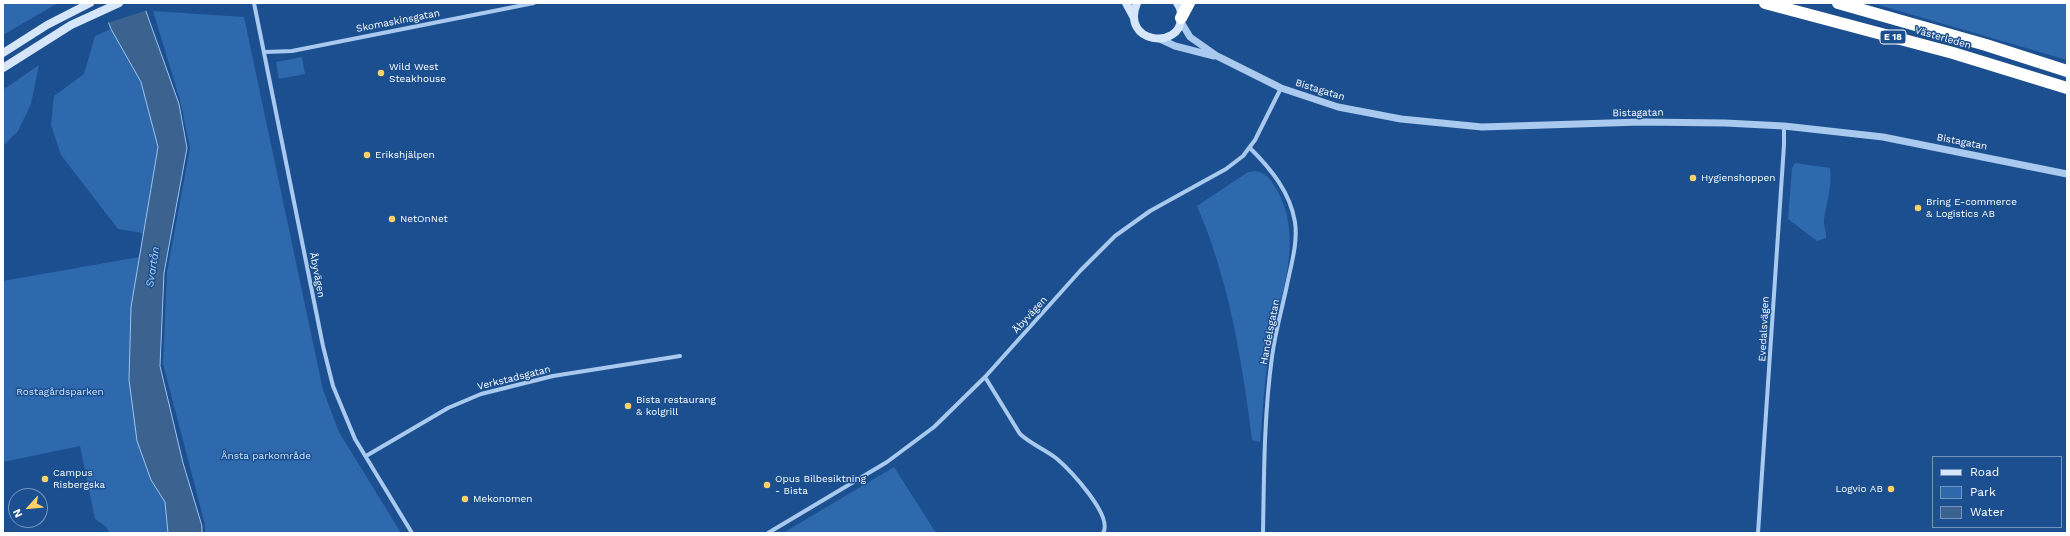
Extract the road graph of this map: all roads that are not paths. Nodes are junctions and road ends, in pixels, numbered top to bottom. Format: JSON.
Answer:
{"nodes":[{"id":1,"x":90,"y":3,"type":"edge"},
{"id":2,"x":119,"y":3,"type":"edge"},
{"id":3,"x":254,"y":3,"type":"edge"},
{"id":4,"x":534,"y":3,"type":"edge"},
{"id":5,"x":1126,"y":3,"type":"edge"},
{"id":6,"x":1137,"y":3,"type":"edge"},
{"id":7,"x":1177,"y":3,"type":"edge"},
{"id":8,"x":1188,"y":3,"type":"edge"},
{"id":9,"x":1765,"y":3,"type":"edge"},
{"id":10,"x":1838,"y":3,"type":"edge"},
{"id":11,"x":1134,"y":18,"type":"junction"},
{"id":12,"x":1181,"y":20,"type":"junction"},
{"id":13,"x":1160,"y":39,"type":"junction"},
{"id":14,"x":265,"y":52,"type":"junction"},
{"id":15,"x":3,"y":53,"type":"edge"},
{"id":16,"x":1217,"y":56,"type":"junction"},
{"id":17,"x":3,"y":68,"type":"edge"},
{"id":18,"x":2067,"y":71,"type":"edge"},
{"id":19,"x":1281,"y":88,"type":"junction"},
{"id":20,"x":2067,"y":88,"type":"edge"},
{"id":21,"x":1784,"y":126,"type":"junction"},
{"id":22,"x":1250,"y":148,"type":"junction"},
{"id":23,"x":2067,"y":174,"type":"edge"},
{"id":24,"x":680,"y":356,"type":"dead end"},
{"id":25,"x":985,"y":377,"type":"junction"},
{"id":26,"x":366,"y":456,"type":"junction"},
{"id":27,"x":412,"y":533,"type":"edge"},
{"id":28,"x":768,"y":533,"type":"edge"},
{"id":29,"x":1103,"y":533,"type":"edge"},
{"id":30,"x":1263,"y":533,"type":"edge"},
{"id":31,"x":1758,"y":533,"type":"edge"}],
"edges":[{"from":1,"to":15,"type":"main road"},
{"from":2,"to":17,"type":"main road"},
{"from":3,"to":14,"type":"street","name":"Åbyvägen"},
{"from":4,"to":14,"type":"street","name":"Skomaskinsgatan"},
{"from":5,"to":11,"type":"main road"},
{"from":6,"to":11,"type":"main road"},
{"from":7,"to":12,"type":"main road"},
{"from":8,"to":12,"type":"highway"},
{"from":9,"to":20,"type":"highway","name":"Västerleden","number":"E 18"},
{"from":10,"to":18,"type":"highway","name":"Västerleden","number":"E 18"},
{"from":11,"to":13,"type":"main road"},
{"from":12,"to":13,"type":"main road"},
{"from":12,"to":16,"type":"street","name":"Bistagatan"},
{"from":13,"to":16,"type":"street","name":"Bistagatan"},
{"from":14,"to":26,"type":"street","name":"Åbyvägen"},
{"from":16,"to":19,"type":"street","name":"Bistagatan"},
{"from":19,"to":21,"type":"street","name":"Bistagatan"},
{"from":19,"to":22,"type":"street","name":"Åbyvägen"},
{"from":21,"to":23,"type":"street","name":"Bistagatan"},
{"from":21,"to":31,"type":"street","name":"Evedalsvägen"},
{"from":22,"to":25,"type":"street","name":"Åbyvägen"},
{"from":22,"to":30,"type":"street","name":"Handelsgatan"},
{"from":24,"to":26,"type":"street","name":"Verkstadsgatan"},
{"from":25,"to":28,"type":"street","name":"Åbyvägen"},
{"from":25,"to":29,"type":"street"},
{"from":26,"to":27,"type":"street","name":"Åbyvägen"}]}
